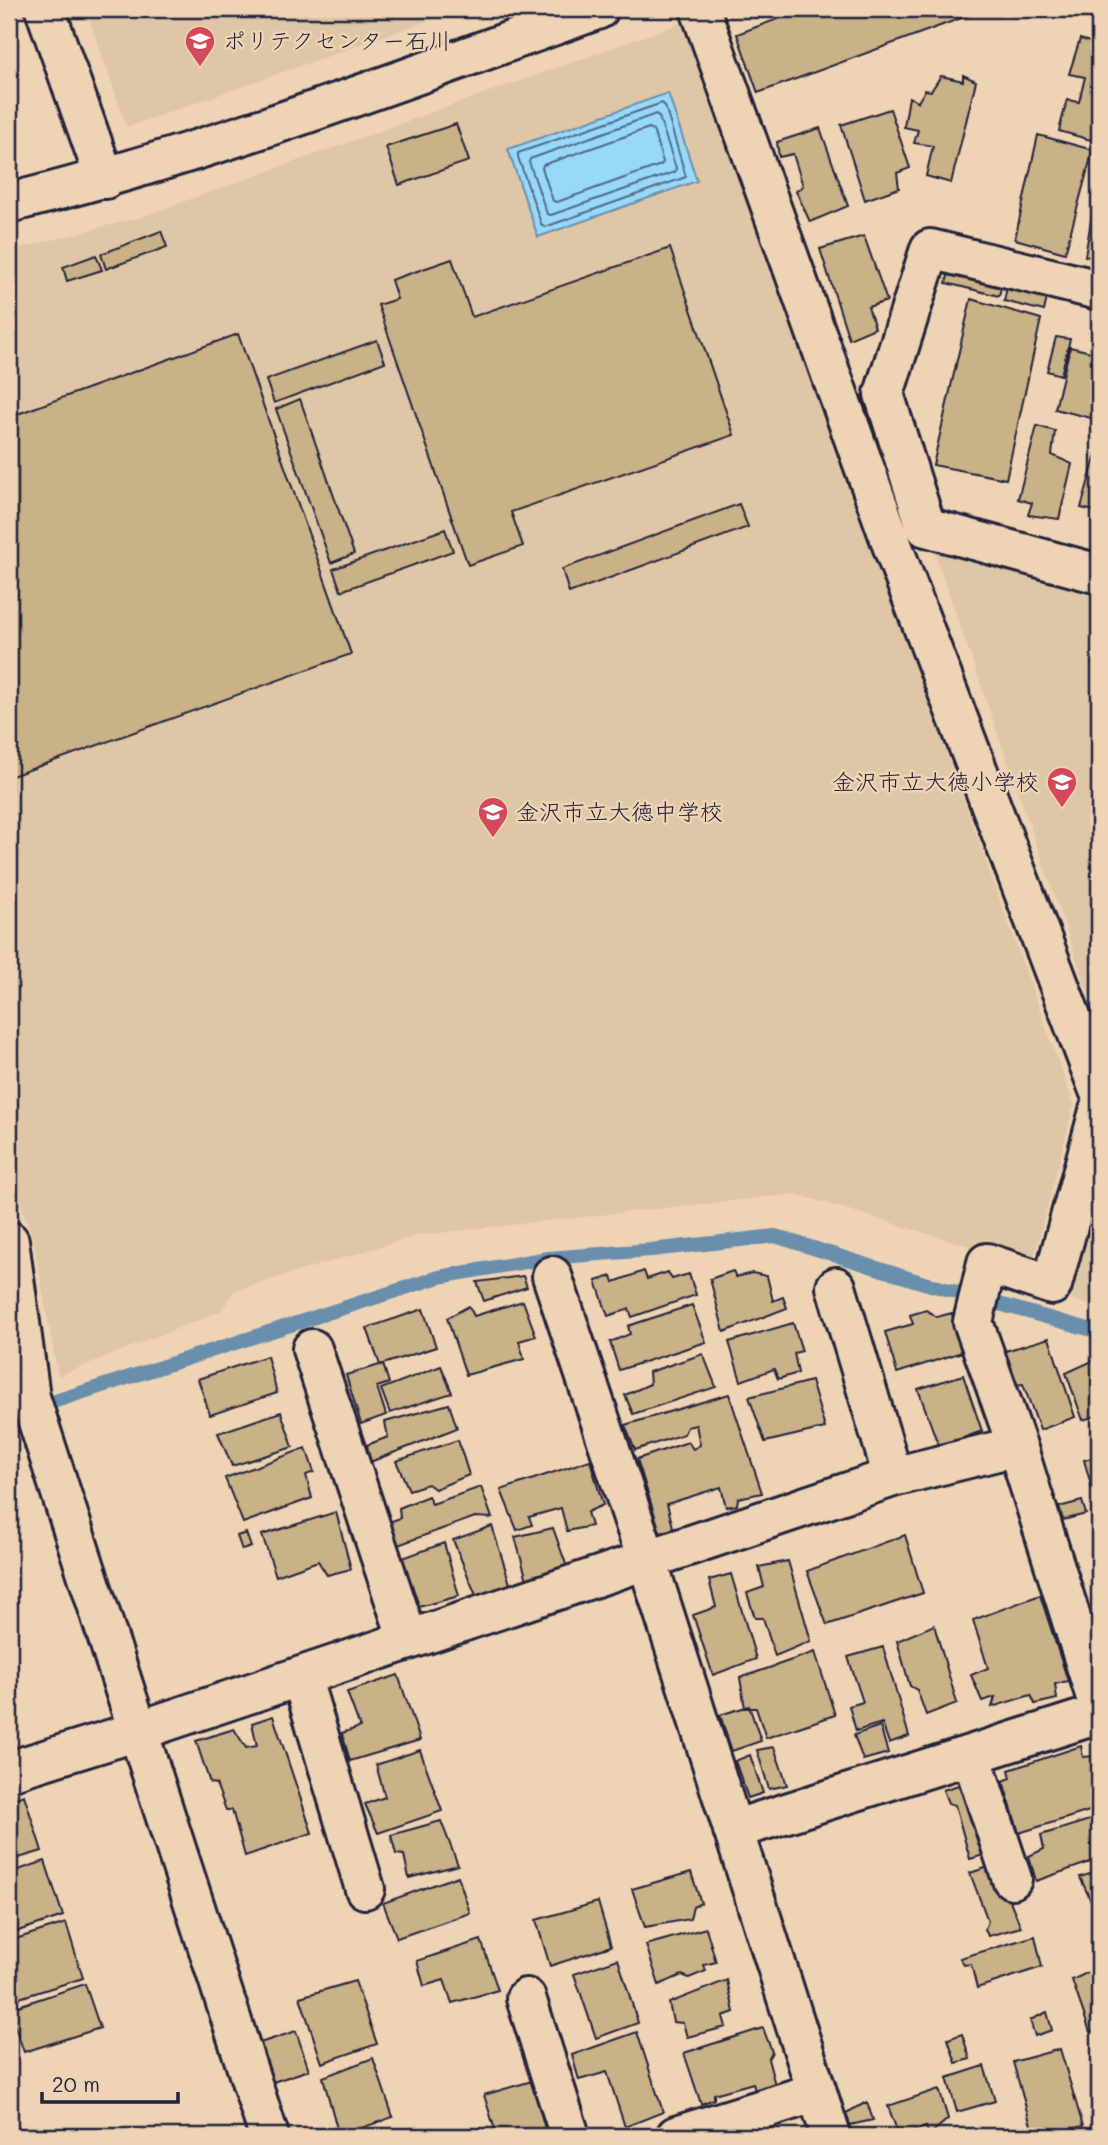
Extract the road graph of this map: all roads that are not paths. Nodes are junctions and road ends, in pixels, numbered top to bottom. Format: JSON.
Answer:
{"nodes":[{"id":1,"x":45,"y":9,"type":"edge"},
{"id":2,"x":599,"y":9,"type":"edge"},
{"id":3,"x":700,"y":9,"type":"edge"},
{"id":4,"x":105,"y":179,"type":"junction"},
{"id":5,"x":9,"y":203,"type":"edge"},
{"id":6,"x":1099,"y":290,"type":"edge"},
{"id":7,"x":1099,"y":574,"type":"edge"},
{"id":8,"x":1099,"y":1090,"type":"edge"},
{"id":9,"x":1099,"y":1111,"type":"edge"},
{"id":10,"x":9,"y":1241,"type":"edge"},
{"id":11,"x":552,"y":1276,"type":"dead end"},
{"id":12,"x":836,"y":1287,"type":"dead end"},
{"id":13,"x":312,"y":1349,"type":"dead end"},
{"id":14,"x":1017,"y":1447,"type":"junction"},
{"id":15,"x":893,"y":1477,"type":"junction"},
{"id":16,"x":647,"y":1560,"type":"junction"},
{"id":17,"x":408,"y":1640,"type":"junction"},
{"id":18,"x":301,"y":1676,"type":"junction"},
{"id":19,"x":1099,"y":1707,"type":"edge"},
{"id":20,"x":1099,"y":1714,"type":"edge"},
{"id":21,"x":138,"y":1731,"type":"junction"},
{"id":22,"x":971,"y":1755,"type":"junction"},
{"id":23,"x":9,"y":1771,"type":"edge"},
{"id":24,"x":733,"y":1830,"type":"junction"},
{"id":25,"x":1012,"y":1879,"type":"dead end"},
{"id":26,"x":365,"y":1888,"type":"dead end"},
{"id":27,"x":526,"y":1998,"type":"dead end"},
{"id":28,"x":817,"y":2092,"type":"junction"},
{"id":29,"x":270,"y":2136,"type":"edge"},
{"id":30,"x":570,"y":2136,"type":"edge"},
{"id":31,"x":676,"y":2136,"type":"edge"},
{"id":32,"x":831,"y":2136,"type":"edge"}],
"edges":[{"from":1,"to":4,"type":"street"},
{"from":2,"to":4,"type":"street"},
{"from":3,"to":8,"type":"street"},
{"from":4,"to":5,"type":"street"},
{"from":6,"to":7,"type":"street"},
{"from":9,"to":14,"type":"street"},
{"from":10,"to":21,"type":"street"},
{"from":11,"to":16,"type":"street"},
{"from":12,"to":15,"type":"street"},
{"from":13,"to":17,"type":"street"},
{"from":14,"to":15,"type":"street"},
{"from":14,"to":19,"type":"street"},
{"from":15,"to":16,"type":"street"},
{"from":16,"to":17,"type":"street"},
{"from":16,"to":24,"type":"street"},
{"from":17,"to":18,"type":"street"},
{"from":18,"to":21,"type":"street"},
{"from":18,"to":26,"type":"street"},
{"from":20,"to":22,"type":"street"},
{"from":21,"to":23,"type":"street"},
{"from":21,"to":29,"type":"street"},
{"from":22,"to":24,"type":"street"},
{"from":22,"to":25,"type":"street"},
{"from":24,"to":28,"type":"street"},
{"from":27,"to":30,"type":"street"},
{"from":28,"to":31,"type":"street"},
{"from":28,"to":32,"type":"street"}]}
